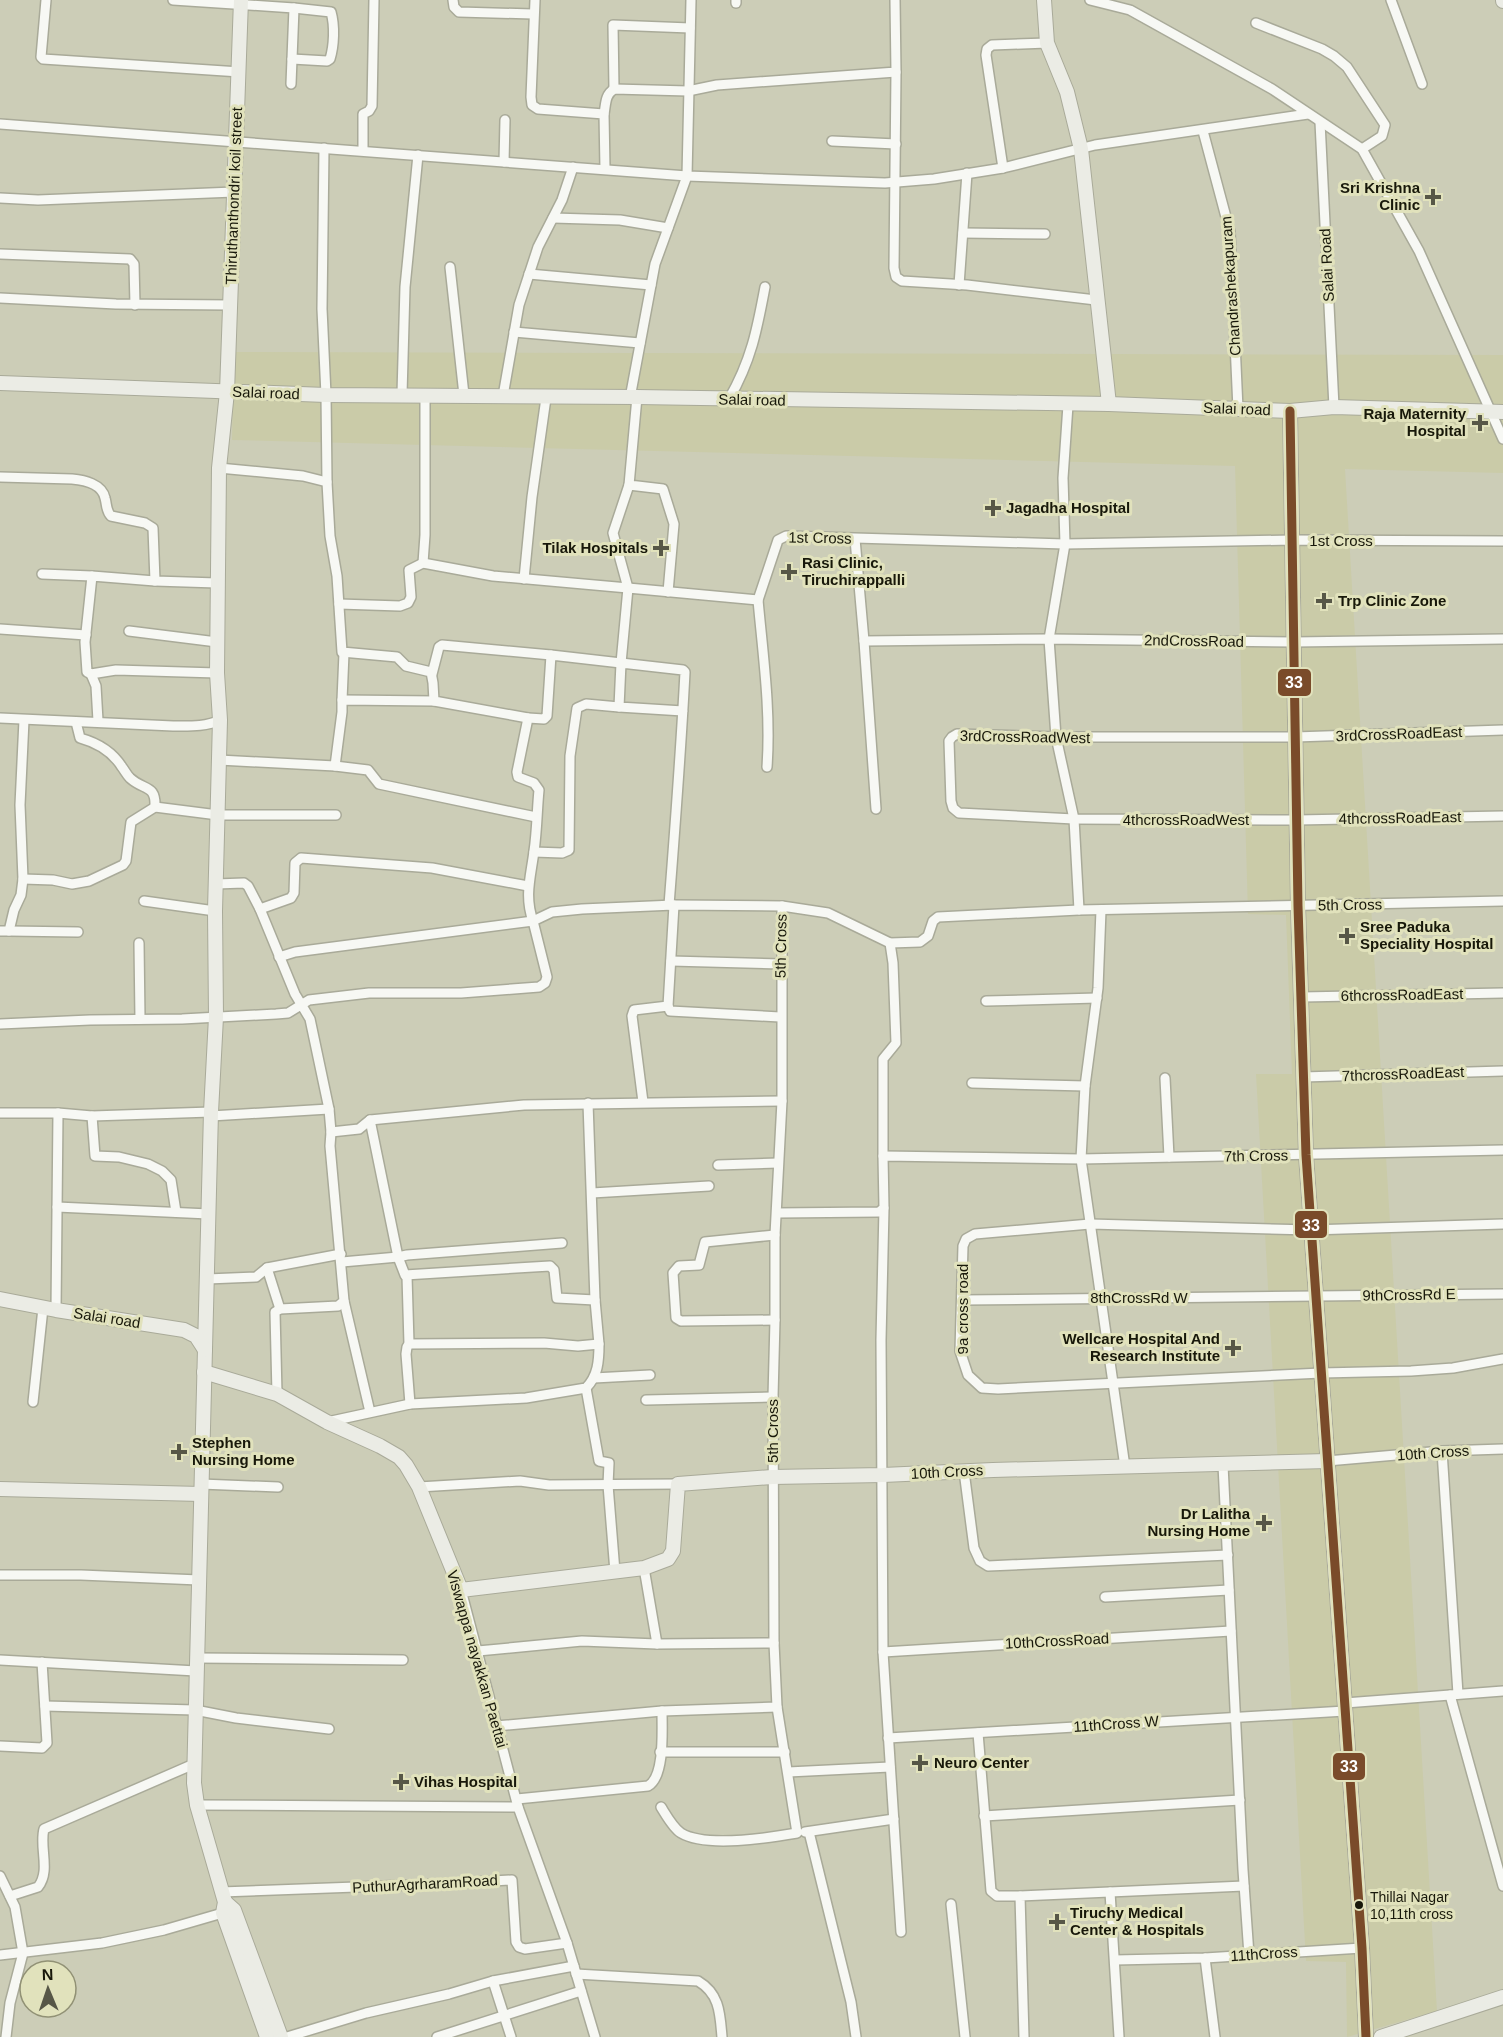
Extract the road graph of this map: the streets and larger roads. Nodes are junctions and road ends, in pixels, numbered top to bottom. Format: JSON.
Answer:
{"nodes":[{"id":1,"x":46,"y":0,"type":"edge"},
{"id":2,"x":174,"y":0,"type":"edge"},
{"id":3,"x":374,"y":0,"type":"edge"},
{"id":4,"x":453,"y":0,"type":"edge"},
{"id":5,"x":535,"y":0,"type":"edge"},
{"id":6,"x":691,"y":0,"type":"edge"},
{"id":7,"x":895,"y":0,"type":"edge"},
{"id":8,"x":1044,"y":0,"type":"edge"},
{"id":9,"x":1090,"y":0,"type":"edge"},
{"id":10,"x":1391,"y":0,"type":"edge"},
{"id":11,"x":241,"y":3,"type":"edge"},
{"id":12,"x":319,"y":5,"type":"edge"},
{"id":13,"x":294,"y":8,"type":"junction"},
{"id":14,"x":533,"y":14,"type":"junction"},
{"id":15,"x":1256,"y":23,"type":"dead end"},
{"id":16,"x":690,"y":28,"type":"junction"},
{"id":17,"x":1047,"y":43,"type":"junction"},
{"id":18,"x":292,"y":59,"type":"junction"},
{"id":19,"x":240,"y":72,"type":"junction"},
{"id":20,"x":896,"y":72,"type":"junction"},
{"id":21,"x":291,"y":84,"type":"dead end"},
{"id":22,"x":1422,"y":84,"type":"dead end"},
{"id":23,"x":614,"y":89,"type":"junction"},
{"id":24,"x":688,"y":91,"type":"junction"},
{"id":25,"x":604,"y":114,"type":"junction"},
{"id":26,"x":1308,"y":114,"type":"junction"},
{"id":27,"x":505,"y":120,"type":"dead end"},
{"id":28,"x":1320,"y":122,"type":"junction"},
{"id":29,"x":0,"y":124,"type":"edge"},
{"id":30,"x":1203,"y":130,"type":"junction"},
{"id":31,"x":235,"y":141,"type":"junction"},
{"id":32,"x":832,"y":141,"type":"dead end"},
{"id":33,"x":896,"y":144,"type":"junction"},
{"id":34,"x":324,"y":148,"type":"junction"},
{"id":35,"x":1081,"y":149,"type":"junction"},
{"id":36,"x":1362,"y":149,"type":"junction"},
{"id":37,"x":363,"y":150,"type":"junction"},
{"id":38,"x":418,"y":155,"type":"junction"},
{"id":39,"x":504,"y":162,"type":"junction"},
{"id":40,"x":573,"y":167,"type":"junction"},
{"id":41,"x":1003,"y":168,"type":"junction"},
{"id":42,"x":605,"y":169,"type":"junction"},
{"id":43,"x":967,"y":173,"type":"junction"},
{"id":44,"x":687,"y":176,"type":"junction"},
{"id":45,"x":896,"y":182,"type":"junction"},
{"id":46,"x":234,"y":192,"type":"junction"},
{"id":47,"x":0,"y":198,"type":"edge"},
{"id":48,"x":553,"y":218,"type":"junction"},
{"id":49,"x":668,"y":228,"type":"junction"},
{"id":50,"x":963,"y":232,"type":"junction"},
{"id":51,"x":1045,"y":234,"type":"dead end"},
{"id":52,"x":0,"y":254,"type":"edge"},
{"id":53,"x":450,"y":267,"type":"dead end"},
{"id":54,"x":529,"y":274,"type":"junction"},
{"id":55,"x":651,"y":285,"type":"junction"},
{"id":56,"x":959,"y":285,"type":"junction"},
{"id":57,"x":765,"y":287,"type":"dead end"},
{"id":58,"x":0,"y":298,"type":"edge"},
{"id":59,"x":1096,"y":300,"type":"junction"},
{"id":60,"x":135,"y":305,"type":"junction"},
{"id":61,"x":230,"y":305,"type":"junction"},
{"id":62,"x":514,"y":332,"type":"junction"},
{"id":63,"x":640,"y":343,"type":"junction"},
{"id":64,"x":0,"y":383,"type":"edge"},
{"id":65,"x":227,"y":392,"type":"junction"},
{"id":66,"x":402,"y":394,"type":"junction"},
{"id":67,"x":425,"y":394,"type":"junction"},
{"id":68,"x":326,"y":395,"type":"junction"},
{"id":69,"x":464,"y":395,"type":"junction"},
{"id":70,"x":503,"y":396,"type":"junction"},
{"id":71,"x":546,"y":398,"type":"junction"},
{"id":72,"x":634,"y":398,"type":"junction"},
{"id":73,"x":729,"y":399,"type":"junction"},
{"id":74,"x":1109,"y":404,"type":"junction"},
{"id":75,"x":1068,"y":405,"type":"junction"},
{"id":76,"x":1334,"y":407,"type":"junction"},
{"id":77,"x":1238,"y":409,"type":"junction"},
{"id":78,"x":1290,"y":411,"type":"junction"},
{"id":79,"x":1497,"y":411,"type":"edge"},
{"id":80,"x":1503,"y":439,"type":"edge"},
{"id":81,"x":219,"y":468,"type":"junction"},
{"id":82,"x":0,"y":477,"type":"edge"},
{"id":83,"x":327,"y":482,"type":"junction"},
{"id":84,"x":628,"y":485,"type":"junction"},
{"id":85,"x":855,"y":539,"type":"junction"},
{"id":86,"x":1292,"y":540,"type":"junction"},
{"id":87,"x":1503,"y":542,"type":"edge"},
{"id":88,"x":1065,"y":544,"type":"junction"},
{"id":89,"x":423,"y":563,"type":"junction"},
{"id":90,"x":42,"y":574,"type":"dead end"},
{"id":91,"x":92,"y":576,"type":"junction"},
{"id":92,"x":524,"y":579,"type":"junction"},
{"id":93,"x":155,"y":581,"type":"junction"},
{"id":94,"x":217,"y":583,"type":"junction"},
{"id":95,"x":628,"y":588,"type":"junction"},
{"id":96,"x":668,"y":592,"type":"junction"},
{"id":97,"x":758,"y":600,"type":"junction"},
{"id":98,"x":339,"y":604,"type":"junction"},
{"id":99,"x":0,"y":628,"type":"edge"},
{"id":100,"x":129,"y":631,"type":"dead end"},
{"id":101,"x":86,"y":635,"type":"junction"},
{"id":102,"x":1049,"y":639,"type":"junction"},
{"id":103,"x":1503,"y":639,"type":"edge"},
{"id":104,"x":864,"y":641,"type":"junction"},
{"id":105,"x":218,"y":642,"type":"junction"},
{"id":106,"x":1294,"y":642,"type":"junction"},
{"id":107,"x":345,"y":653,"type":"junction"},
{"id":108,"x":551,"y":655,"type":"junction"},
{"id":109,"x":621,"y":663,"type":"junction"},
{"id":110,"x":217,"y":673,"type":"junction"},
{"id":111,"x":91,"y":674,"type":"junction"},
{"id":112,"x":432,"y":674,"type":"junction"},
{"id":113,"x":342,"y":700,"type":"junction"},
{"id":114,"x":434,"y":702,"type":"junction"},
{"id":115,"x":619,"y":707,"type":"junction"},
{"id":116,"x":683,"y":711,"type":"junction"},
{"id":117,"x":0,"y":718,"type":"edge"},
{"id":118,"x":528,"y":718,"type":"junction"},
{"id":119,"x":24,"y":720,"type":"junction"},
{"id":120,"x":220,"y":720,"type":"junction"},
{"id":121,"x":98,"y":721,"type":"junction"},
{"id":122,"x":76,"y":722,"type":"junction"},
{"id":123,"x":1503,"y":730,"type":"edge"},
{"id":124,"x":1056,"y":737,"type":"junction"},
{"id":125,"x":1295,"y":737,"type":"junction"},
{"id":126,"x":219,"y":760,"type":"junction"},
{"id":127,"x":335,"y":766,"type":"junction"},
{"id":128,"x":767,"y":767,"type":"dead end"},
{"id":129,"x":155,"y":807,"type":"junction"},
{"id":130,"x":876,"y":809,"type":"dead end"},
{"id":131,"x":218,"y":815,"type":"junction"},
{"id":132,"x":336,"y":815,"type":"dead end"},
{"id":133,"x":1503,"y":816,"type":"edge"},
{"id":134,"x":536,"y":817,"type":"junction"},
{"id":135,"x":1074,"y":819,"type":"junction"},
{"id":136,"x":1297,"y":820,"type":"junction"},
{"id":137,"x":534,"y":852,"type":"junction"},
{"id":138,"x":23,"y":879,"type":"junction"},
{"id":139,"x":216,"y":884,"type":"junction"},
{"id":140,"x":528,"y":886,"type":"junction"},
{"id":141,"x":1503,"y":901,"type":"edge"},
{"id":142,"x":144,"y":902,"type":"dead end"},
{"id":143,"x":671,"y":905,"type":"junction"},
{"id":144,"x":782,"y":906,"type":"junction"},
{"id":145,"x":1298,"y":906,"type":"junction"},
{"id":146,"x":260,"y":909,"type":"junction"},
{"id":147,"x":1079,"y":910,"type":"junction"},
{"id":148,"x":1101,"y":910,"type":"junction"},
{"id":149,"x":215,"y":911,"type":"junction"},
{"id":150,"x":533,"y":921,"type":"junction"},
{"id":151,"x":5,"y":931,"type":"edge"},
{"id":152,"x":78,"y":932,"type":"dead end"},
{"id":153,"x":139,"y":943,"type":"dead end"},
{"id":154,"x":890,"y":943,"type":"junction"},
{"id":155,"x":279,"y":957,"type":"junction"},
{"id":156,"x":671,"y":961,"type":"junction"},
{"id":157,"x":781,"y":964,"type":"junction"},
{"id":158,"x":1503,"y":993,"type":"edge"},
{"id":159,"x":1302,"y":996,"type":"junction"},
{"id":160,"x":1097,"y":998,"type":"junction"},
{"id":161,"x":986,"y":1001,"type":"dead end"},
{"id":162,"x":302,"y":1005,"type":"junction"},
{"id":163,"x":668,"y":1006,"type":"junction"},
{"id":164,"x":216,"y":1017,"type":"junction"},
{"id":165,"x":780,"y":1017,"type":"junction"},
{"id":166,"x":140,"y":1019,"type":"junction"},
{"id":167,"x":0,"y":1024,"type":"edge"},
{"id":168,"x":1503,"y":1071,"type":"edge"},
{"id":169,"x":1303,"y":1077,"type":"junction"},
{"id":170,"x":1165,"y":1078,"type":"dead end"},
{"id":171,"x":972,"y":1083,"type":"dead end"},
{"id":172,"x":1085,"y":1086,"type":"junction"},
{"id":173,"x":782,"y":1101,"type":"junction"},
{"id":174,"x":643,"y":1102,"type":"junction"},
{"id":175,"x":588,"y":1103,"type":"junction"},
{"id":176,"x":329,"y":1109,"type":"junction"},
{"id":177,"x":0,"y":1113,"type":"edge"},
{"id":178,"x":58,"y":1113,"type":"junction"},
{"id":179,"x":211,"y":1114,"type":"junction"},
{"id":180,"x":92,"y":1116,"type":"junction"},
{"id":181,"x":370,"y":1119,"type":"junction"},
{"id":182,"x":331,"y":1132,"type":"junction"},
{"id":183,"x":1503,"y":1150,"type":"edge"},
{"id":184,"x":1306,"y":1155,"type":"junction"},
{"id":185,"x":883,"y":1156,"type":"junction"},
{"id":186,"x":1169,"y":1158,"type":"junction"},
{"id":187,"x":1081,"y":1159,"type":"junction"},
{"id":188,"x":778,"y":1162,"type":"junction"},
{"id":189,"x":718,"y":1165,"type":"dead end"},
{"id":190,"x":709,"y":1186,"type":"dead end"},
{"id":191,"x":592,"y":1193,"type":"junction"},
{"id":192,"x":57,"y":1207,"type":"junction"},
{"id":193,"x":884,"y":1208,"type":"junction"},
{"id":194,"x":176,"y":1212,"type":"junction"},
{"id":195,"x":777,"y":1213,"type":"junction"},
{"id":196,"x":208,"y":1214,"type":"junction"},
{"id":197,"x":1090,"y":1224,"type":"junction"},
{"id":198,"x":1503,"y":1224,"type":"edge"},
{"id":199,"x":1311,"y":1230,"type":"junction"},
{"id":200,"x":775,"y":1235,"type":"junction"},
{"id":201,"x":562,"y":1243,"type":"dead end"},
{"id":202,"x":398,"y":1257,"type":"junction"},
{"id":203,"x":341,"y":1258,"type":"junction"},
{"id":204,"x":267,"y":1268,"type":"junction"},
{"id":205,"x":407,"y":1276,"type":"junction"},
{"id":206,"x":207,"y":1279,"type":"junction"},
{"id":207,"x":1503,"y":1294,"type":"edge"},
{"id":208,"x":1316,"y":1297,"type":"junction"},
{"id":209,"x":1100,"y":1298,"type":"junction"},
{"id":210,"x":0,"y":1299,"type":"edge"},
{"id":211,"x":962,"y":1299,"type":"junction"},
{"id":212,"x":595,"y":1300,"type":"junction"},
{"id":213,"x":344,"y":1301,"type":"junction"},
{"id":214,"x":50,"y":1309,"type":"junction"},
{"id":215,"x":280,"y":1309,"type":"junction"},
{"id":216,"x":775,"y":1320,"type":"junction"},
{"id":217,"x":409,"y":1344,"type":"junction"},
{"id":218,"x":598,"y":1344,"type":"junction"},
{"id":219,"x":205,"y":1350,"type":"junction"},
{"id":220,"x":1503,"y":1359,"type":"edge"},
{"id":221,"x":204,"y":1372,"type":"junction"},
{"id":222,"x":1321,"y":1373,"type":"junction"},
{"id":223,"x":650,"y":1375,"type":"dead end"},
{"id":224,"x":594,"y":1378,"type":"junction"},
{"id":225,"x":1113,"y":1382,"type":"junction"},
{"id":226,"x":586,"y":1388,"type":"junction"},
{"id":227,"x":278,"y":1394,"type":"junction"},
{"id":228,"x":772,"y":1397,"type":"junction"},
{"id":229,"x":646,"y":1400,"type":"dead end"},
{"id":230,"x":33,"y":1402,"type":"dead end"},
{"id":231,"x":410,"y":1404,"type":"junction"},
{"id":232,"x":370,"y":1412,"type":"junction"},
{"id":233,"x":327,"y":1422,"type":"junction"},
{"id":234,"x":1503,"y":1449,"type":"edge"},
{"id":235,"x":1442,"y":1451,"type":"junction"},
{"id":236,"x":1327,"y":1461,"type":"junction"},
{"id":237,"x":1223,"y":1465,"type":"junction"},
{"id":238,"x":1125,"y":1467,"type":"junction"},
{"id":239,"x":964,"y":1471,"type":"junction"},
{"id":240,"x":883,"y":1475,"type":"junction"},
{"id":241,"x":772,"y":1477,"type":"junction"},
{"id":242,"x":678,"y":1484,"type":"junction"},
{"id":243,"x":608,"y":1485,"type":"junction"},
{"id":244,"x":278,"y":1487,"type":"dead end"},
{"id":245,"x":419,"y":1487,"type":"junction"},
{"id":246,"x":201,"y":1489,"type":"junction"},
{"id":247,"x":0,"y":1490,"type":"edge"},
{"id":248,"x":1228,"y":1555,"type":"junction"},
{"id":249,"x":644,"y":1568,"type":"junction"},
{"id":250,"x":615,"y":1572,"type":"junction"},
{"id":251,"x":0,"y":1575,"type":"edge"},
{"id":252,"x":199,"y":1580,"type":"junction"},
{"id":253,"x":461,"y":1590,"type":"junction"},
{"id":254,"x":1229,"y":1590,"type":"junction"},
{"id":255,"x":1105,"y":1597,"type":"dead end"},
{"id":256,"x":1231,"y":1631,"type":"junction"},
{"id":257,"x":774,"y":1643,"type":"junction"},
{"id":258,"x":657,"y":1644,"type":"junction"},
{"id":259,"x":478,"y":1651,"type":"junction"},
{"id":260,"x":883,"y":1652,"type":"junction"},
{"id":261,"x":0,"y":1660,"type":"edge"},
{"id":262,"x":403,"y":1660,"type":"dead end"},
{"id":263,"x":42,"y":1662,"type":"junction"},
{"id":264,"x":197,"y":1664,"type":"junction"},
{"id":265,"x":1503,"y":1691,"type":"edge"},
{"id":266,"x":1454,"y":1694,"type":"junction"},
{"id":267,"x":45,"y":1706,"type":"junction"},
{"id":268,"x":777,"y":1707,"type":"junction"},
{"id":269,"x":1345,"y":1707,"type":"junction"},
{"id":270,"x":195,"y":1710,"type":"junction"},
{"id":271,"x":662,"y":1711,"type":"junction"},
{"id":272,"x":1235,"y":1717,"type":"junction"},
{"id":273,"x":496,"y":1726,"type":"junction"},
{"id":274,"x":328,"y":1729,"type":"dead end"},
{"id":275,"x":978,"y":1732,"type":"junction"},
{"id":276,"x":888,"y":1738,"type":"junction"},
{"id":277,"x":0,"y":1746,"type":"edge"},
{"id":278,"x":660,"y":1752,"type":"junction"},
{"id":279,"x":785,"y":1752,"type":"junction"},
{"id":280,"x":194,"y":1764,"type":"junction"},
{"id":281,"x":890,"y":1767,"type":"junction"},
{"id":282,"x":788,"y":1772,"type":"junction"},
{"id":283,"x":1240,"y":1800,"type":"junction"},
{"id":284,"x":518,"y":1803,"type":"junction"},
{"id":285,"x":197,"y":1805,"type":"junction"},
{"id":286,"x":661,"y":1808,"type":"dead end"},
{"id":287,"x":984,"y":1816,"type":"junction"},
{"id":288,"x":894,"y":1820,"type":"junction"},
{"id":289,"x":809,"y":1832,"type":"junction"},
{"id":290,"x":797,"y":1833,"type":"junction"},
{"id":291,"x":0,"y":1876,"type":"edge"},
{"id":292,"x":1244,"y":1886,"type":"junction"},
{"id":293,"x":1503,"y":1886,"type":"edge"},
{"id":294,"x":1110,"y":1892,"type":"junction"},
{"id":295,"x":10,"y":1896,"type":"junction"},
{"id":296,"x":1020,"y":1896,"type":"junction"},
{"id":297,"x":226,"y":1904,"type":"junction"},
{"id":298,"x":951,"y":1904,"type":"dead end"},
{"id":299,"x":901,"y":1932,"type":"dead end"},
{"id":300,"x":567,"y":1943,"type":"junction"},
{"id":301,"x":1362,"y":1948,"type":"junction"},
{"id":302,"x":23,"y":1953,"type":"junction"},
{"id":303,"x":0,"y":1955,"type":"edge"},
{"id":304,"x":1249,"y":1955,"type":"junction"},
{"id":305,"x":1205,"y":1958,"type":"junction"},
{"id":306,"x":1115,"y":1960,"type":"junction"},
{"id":307,"x":575,"y":1970,"type":"junction"},
{"id":308,"x":493,"y":1981,"type":"junction"},
{"id":309,"x":581,"y":1990,"type":"junction"},
{"id":310,"x":1503,"y":1997,"type":"edge"},
{"id":311,"x":504,"y":2015,"type":"junction"},
{"id":312,"x":6,"y":2037,"type":"edge"},
{"id":313,"x":267,"y":2037,"type":"edge"},
{"id":314,"x":281,"y":2037,"type":"edge"},
{"id":315,"x":287,"y":2037,"type":"edge"},
{"id":316,"x":436,"y":2037,"type":"edge"},
{"id":317,"x":511,"y":2037,"type":"edge"},
{"id":318,"x":595,"y":2037,"type":"edge"},
{"id":319,"x":722,"y":2037,"type":"edge"},
{"id":320,"x":856,"y":2037,"type":"edge"},
{"id":321,"x":965,"y":2037,"type":"edge"},
{"id":322,"x":1024,"y":2037,"type":"edge"},
{"id":323,"x":1119,"y":2037,"type":"edge"},
{"id":324,"x":1215,"y":2037,"type":"edge"},
{"id":325,"x":1366,"y":2037,"type":"edge"},
{"id":326,"x":1381,"y":2037,"type":"edge"}],
"edges":[{"from":1,"to":19,"type":"street"},
{"from":2,"to":11,"type":"street"},
{"from":3,"to":37,"type":"street"},
{"from":4,"to":14,"type":"street"},
{"from":5,"to":14,"type":"street"},
{"from":6,"to":16,"type":"street"},
{"from":7,"to":20,"type":"street"},
{"from":8,"to":17,"type":"street"},
{"from":9,"to":26,"type":"street"},
{"from":10,"to":22,"type":"street"},
{"from":11,"to":13,"type":"street"},
{"from":11,"to":19,"type":"street","name":"Thiruthanthondri koil street"},
{"from":12,"to":13,"type":"street"},
{"from":12,"to":18,"type":"street"},
{"from":13,"to":18,"type":"street"},
{"from":14,"to":25,"type":"street"},
{"from":15,"to":36,"type":"street"},
{"from":16,"to":23,"type":"street"},
{"from":16,"to":24,"type":"street"},
{"from":17,"to":35,"type":"street"},
{"from":17,"to":41,"type":"street"},
{"from":18,"to":21,"type":"street"},
{"from":19,"to":31,"type":"street","name":"Thiruthanthondri koil street"},
{"from":20,"to":24,"type":"street"},
{"from":20,"to":33,"type":"street"},
{"from":23,"to":24,"type":"street"},
{"from":23,"to":25,"type":"street"},
{"from":24,"to":44,"type":"street"},
{"from":25,"to":42,"type":"street"},
{"from":26,"to":28,"type":"street"},
{"from":26,"to":30,"type":"street"},
{"from":27,"to":39,"type":"street"},
{"from":28,"to":36,"type":"street"},
{"from":28,"to":76,"type":"street","name":"Salai Road"},
{"from":29,"to":31,"type":"street"},
{"from":30,"to":35,"type":"street"},
{"from":30,"to":77,"type":"street","name":"Chandrashekapuram"},
{"from":31,"to":34,"type":"street"},
{"from":31,"to":46,"type":"street","name":"Thiruthanthondri koil street"},
{"from":32,"to":33,"type":"street"},
{"from":33,"to":45,"type":"street"},
{"from":34,"to":37,"type":"street"},
{"from":34,"to":68,"type":"street"},
{"from":35,"to":41,"type":"street"},
{"from":35,"to":59,"type":"street"},
{"from":36,"to":79,"type":"street"},
{"from":37,"to":38,"type":"street"},
{"from":38,"to":39,"type":"street"},
{"from":38,"to":66,"type":"street"},
{"from":39,"to":40,"type":"street"},
{"from":40,"to":42,"type":"street"},
{"from":40,"to":48,"type":"street"},
{"from":41,"to":43,"type":"street"},
{"from":42,"to":44,"type":"street"},
{"from":43,"to":45,"type":"street"},
{"from":43,"to":50,"type":"street"},
{"from":44,"to":45,"type":"street"},
{"from":44,"to":49,"type":"street"},
{"from":45,"to":56,"type":"street"},
{"from":46,"to":47,"type":"street"},
{"from":46,"to":61,"type":"street","name":"Thiruthanthondri koil street"},
{"from":48,"to":49,"type":"street"},
{"from":48,"to":54,"type":"street"},
{"from":49,"to":55,"type":"street"},
{"from":50,"to":51,"type":"street"},
{"from":50,"to":56,"type":"street"},
{"from":52,"to":60,"type":"street"},
{"from":53,"to":69,"type":"street"},
{"from":54,"to":55,"type":"street"},
{"from":54,"to":62,"type":"street"},
{"from":55,"to":63,"type":"street"},
{"from":56,"to":59,"type":"street"},
{"from":57,"to":73,"type":"street"},
{"from":58,"to":60,"type":"street"},
{"from":59,"to":74,"type":"street"},
{"from":60,"to":61,"type":"street"},
{"from":61,"to":65,"type":"street","name":"Thiruthanthondri koil street"},
{"from":62,"to":63,"type":"street"},
{"from":62,"to":70,"type":"street"},
{"from":63,"to":72,"type":"street"},
{"from":64,"to":65,"type":"street","name":"Salai road"},
{"from":65,"to":68,"type":"street","name":"Salai road"},
{"from":65,"to":81,"type":"street","name":"Thiruthanthondri koil street"},
{"from":66,"to":67,"type":"street","name":"Salai road"},
{"from":66,"to":68,"type":"street","name":"Salai road"},
{"from":67,"to":69,"type":"street","name":"Salai road"},
{"from":67,"to":89,"type":"street"},
{"from":68,"to":83,"type":"street"},
{"from":69,"to":70,"type":"street","name":"Salai road"},
{"from":70,"to":71,"type":"street","name":"Salai road"},
{"from":71,"to":72,"type":"street","name":"Salai road"},
{"from":71,"to":92,"type":"street"},
{"from":72,"to":73,"type":"street","name":"Salai road"},
{"from":72,"to":84,"type":"street"},
{"from":73,"to":75,"type":"street","name":"Salai road"},
{"from":74,"to":75,"type":"street","name":"Salai road"},
{"from":74,"to":77,"type":"street","name":"Salai road"},
{"from":75,"to":88,"type":"street"},
{"from":76,"to":78,"type":"street","name":"Salai road"},
{"from":76,"to":79,"type":"street","name":"Salai road"},
{"from":77,"to":78,"type":"street","name":"Salai road"},
{"from":78,"to":86,"type":"street"},
{"from":79,"to":80,"type":"street"},
{"from":81,"to":83,"type":"street"},
{"from":81,"to":94,"type":"street","name":"Thiruthanthondri koil street"},
{"from":82,"to":93,"type":"street"},
{"from":83,"to":98,"type":"street"},
{"from":84,"to":95,"type":"street"},
{"from":84,"to":96,"type":"street"},
{"from":85,"to":88,"type":"street","name":"1st Cross"},
{"from":85,"to":97,"type":"street","name":"1st Cross"},
{"from":85,"to":104,"type":"street"},
{"from":86,"to":87,"type":"street","name":"1st Cross"},
{"from":86,"to":88,"type":"street","name":"1st Cross"},
{"from":86,"to":106,"type":"street"},
{"from":88,"to":102,"type":"street"},
{"from":89,"to":92,"type":"street"},
{"from":89,"to":98,"type":"street"},
{"from":90,"to":91,"type":"street"},
{"from":91,"to":93,"type":"street"},
{"from":91,"to":101,"type":"street"},
{"from":92,"to":95,"type":"street"},
{"from":93,"to":94,"type":"street"},
{"from":94,"to":105,"type":"street","name":"Thiruthanthondri koil street"},
{"from":95,"to":96,"type":"street"},
{"from":95,"to":109,"type":"street"},
{"from":96,"to":97,"type":"street"},
{"from":97,"to":128,"type":"street"},
{"from":98,"to":107,"type":"street"},
{"from":99,"to":101,"type":"street"},
{"from":100,"to":105,"type":"street"},
{"from":101,"to":111,"type":"street"},
{"from":102,"to":104,"type":"street","name":"2ndCrossRoad"},
{"from":102,"to":106,"type":"street","name":"2ndCrossRoad"},
{"from":102,"to":124,"type":"street"},
{"from":103,"to":106,"type":"street","name":"2ndCrossRoad"},
{"from":104,"to":130,"type":"street"},
{"from":105,"to":110,"type":"street","name":"Thiruthanthondri koil street"},
{"from":106,"to":125,"type":"street"},
{"from":107,"to":112,"type":"street"},
{"from":107,"to":113,"type":"street"},
{"from":108,"to":109,"type":"street"},
{"from":108,"to":112,"type":"street"},
{"from":108,"to":118,"type":"street"},
{"from":109,"to":115,"type":"street"},
{"from":109,"to":116,"type":"street"},
{"from":110,"to":111,"type":"street"},
{"from":110,"to":120,"type":"street","name":"Thiruthanthondri koil street"},
{"from":111,"to":121,"type":"street"},
{"from":112,"to":114,"type":"street"},
{"from":113,"to":114,"type":"street"},
{"from":113,"to":127,"type":"street"},
{"from":114,"to":118,"type":"street"},
{"from":115,"to":116,"type":"street"},
{"from":115,"to":137,"type":"street"},
{"from":116,"to":143,"type":"street"},
{"from":117,"to":119,"type":"street"},
{"from":118,"to":134,"type":"street"},
{"from":119,"to":122,"type":"street"},
{"from":119,"to":138,"type":"street"},
{"from":120,"to":121,"type":"street"},
{"from":120,"to":126,"type":"street","name":"Thiruthanthondri koil street"},
{"from":121,"to":122,"type":"street"},
{"from":122,"to":129,"type":"street"},
{"from":123,"to":125,"type":"street","name":"3rdCrossRoadEast"},
{"from":124,"to":125,"type":"street","name":"3rdCrossRoadWest"},
{"from":124,"to":135,"type":"street"},
{"from":124,"to":135,"type":"street","name":"3rdCrossRoadWest"},
{"from":125,"to":136,"type":"street"},
{"from":126,"to":127,"type":"street"},
{"from":126,"to":131,"type":"street","name":"Thiruthanthondri koil street"},
{"from":127,"to":134,"type":"street"},
{"from":129,"to":131,"type":"street"},
{"from":129,"to":138,"type":"street"},
{"from":131,"to":132,"type":"street"},
{"from":131,"to":139,"type":"street","name":"Thiruthanthondri koil street"},
{"from":133,"to":136,"type":"street","name":"4thcrossRoadEast"},
{"from":134,"to":137,"type":"street"},
{"from":135,"to":136,"type":"street","name":"4thcrossRoadWest"},
{"from":135,"to":147,"type":"street"},
{"from":136,"to":145,"type":"street"},
{"from":137,"to":140,"type":"street"},
{"from":138,"to":151,"type":"street"},
{"from":139,"to":146,"type":"street"},
{"from":139,"to":149,"type":"street","name":"Thiruthanthondri koil street"},
{"from":140,"to":146,"type":"street"},
{"from":140,"to":150,"type":"street"},
{"from":141,"to":145,"type":"street","name":"5th Cross"},
{"from":142,"to":149,"type":"street"},
{"from":143,"to":144,"type":"street"},
{"from":143,"to":150,"type":"street"},
{"from":143,"to":156,"type":"street"},
{"from":144,"to":154,"type":"street","name":"5th Cross"},
{"from":144,"to":157,"type":"street","name":"5th Cross"},
{"from":145,"to":148,"type":"street","name":"5th Cross"},
{"from":145,"to":159,"type":"street"},
{"from":146,"to":155,"type":"street"},
{"from":147,"to":148,"type":"street","name":"5th Cross"},
{"from":147,"to":154,"type":"street","name":"5th Cross"},
{"from":148,"to":160,"type":"street"},
{"from":149,"to":164,"type":"street","name":"Thiruthanthondri koil street"},
{"from":150,"to":155,"type":"street"},
{"from":150,"to":162,"type":"street"},
{"from":151,"to":152,"type":"street"},
{"from":153,"to":166,"type":"street"},
{"from":154,"to":185,"type":"street"},
{"from":155,"to":162,"type":"street"},
{"from":156,"to":157,"type":"street"},
{"from":156,"to":163,"type":"street"},
{"from":157,"to":165,"type":"street","name":"5th Cross"},
{"from":158,"to":159,"type":"street","name":"6thcrossRoadEast"},
{"from":159,"to":169,"type":"street"},
{"from":160,"to":161,"type":"street"},
{"from":160,"to":172,"type":"street"},
{"from":162,"to":164,"type":"street"},
{"from":162,"to":176,"type":"street"},
{"from":163,"to":165,"type":"street"},
{"from":163,"to":174,"type":"street"},
{"from":164,"to":166,"type":"street"},
{"from":164,"to":179,"type":"street","name":"Thiruthanthondri koil street"},
{"from":165,"to":173,"type":"street","name":"5th Cross"},
{"from":166,"to":167,"type":"street"},
{"from":168,"to":169,"type":"street","name":"7thcrossRoadEast"},
{"from":169,"to":184,"type":"street"},
{"from":170,"to":186,"type":"street"},
{"from":171,"to":172,"type":"street"},
{"from":172,"to":187,"type":"street"},
{"from":173,"to":174,"type":"street"},
{"from":173,"to":188,"type":"street","name":"5th Cross"},
{"from":174,"to":175,"type":"street"},
{"from":175,"to":181,"type":"street"},
{"from":175,"to":191,"type":"street"},
{"from":176,"to":179,"type":"street"},
{"from":176,"to":182,"type":"street"},
{"from":177,"to":178,"type":"street"},
{"from":178,"to":180,"type":"street"},
{"from":178,"to":192,"type":"street"},
{"from":179,"to":180,"type":"street"},
{"from":179,"to":196,"type":"street","name":"Thiruthanthondri koil street"},
{"from":180,"to":194,"type":"street"},
{"from":181,"to":182,"type":"street"},
{"from":181,"to":202,"type":"street"},
{"from":182,"to":203,"type":"street"},
{"from":183,"to":184,"type":"street","name":"7th Cross"},
{"from":184,"to":186,"type":"street","name":"7th Cross"},
{"from":184,"to":199,"type":"street"},
{"from":185,"to":187,"type":"street","name":"7th Cross"},
{"from":185,"to":193,"type":"street"},
{"from":186,"to":187,"type":"street","name":"7th Cross"},
{"from":187,"to":197,"type":"street"},
{"from":188,"to":189,"type":"street"},
{"from":188,"to":195,"type":"street","name":"5th Cross"},
{"from":190,"to":191,"type":"street"},
{"from":191,"to":212,"type":"street"},
{"from":192,"to":194,"type":"street"},
{"from":192,"to":214,"type":"street"},
{"from":193,"to":195,"type":"street"},
{"from":193,"to":240,"type":"street"},
{"from":194,"to":196,"type":"street"},
{"from":195,"to":200,"type":"street","name":"5th Cross"},
{"from":196,"to":206,"type":"street","name":"Thiruthanthondri koil street"},
{"from":197,"to":199,"type":"street","name":"9a cross road"},
{"from":197,"to":209,"type":"street"},
{"from":197,"to":211,"type":"street","name":"9a cross road"},
{"from":198,"to":199,"type":"street","name":"9a cross road"},
{"from":199,"to":208,"type":"street"},
{"from":200,"to":216,"type":"street","name":"5th Cross"},
{"from":200,"to":216,"type":"street"},
{"from":201,"to":202,"type":"street"},
{"from":202,"to":203,"type":"street"},
{"from":202,"to":205,"type":"street"},
{"from":203,"to":204,"type":"street"},
{"from":203,"to":213,"type":"street"},
{"from":204,"to":206,"type":"street"},
{"from":204,"to":215,"type":"street"},
{"from":205,"to":212,"type":"street"},
{"from":205,"to":217,"type":"street"},
{"from":206,"to":219,"type":"street","name":"Thiruthanthondri koil street"},
{"from":207,"to":208,"type":"street","name":"9thCrossRd E"},
{"from":208,"to":209,"type":"street","name":"8thCrossRd W"},
{"from":208,"to":222,"type":"street"},
{"from":209,"to":211,"type":"street","name":"8thCrossRd W"},
{"from":209,"to":225,"type":"street"},
{"from":210,"to":214,"type":"street","name":"Salai road"},
{"from":211,"to":225,"type":"street","name":"9a cross road"},
{"from":212,"to":218,"type":"street"},
{"from":213,"to":215,"type":"street"},
{"from":213,"to":232,"type":"street"},
{"from":214,"to":219,"type":"street","name":"Salai road"},
{"from":214,"to":230,"type":"street"},
{"from":215,"to":227,"type":"street"},
{"from":216,"to":228,"type":"street","name":"5th Cross"},
{"from":217,"to":218,"type":"street"},
{"from":217,"to":231,"type":"street"},
{"from":218,"to":224,"type":"street"},
{"from":219,"to":221,"type":"street","name":"Thiruthanthondri koil street"},
{"from":220,"to":222,"type":"street","name":"9a cross road"},
{"from":221,"to":227,"type":"street","name":"Viswappa nayakkan Paettai"},
{"from":221,"to":246,"type":"street","name":"Thiruthanthondri koil street"},
{"from":222,"to":225,"type":"street","name":"9a cross road"},
{"from":222,"to":236,"type":"street"},
{"from":223,"to":224,"type":"street"},
{"from":224,"to":226,"type":"street"},
{"from":225,"to":238,"type":"street"},
{"from":226,"to":231,"type":"street"},
{"from":226,"to":243,"type":"street"},
{"from":227,"to":233,"type":"street","name":"Viswappa nayakkan Paettai"},
{"from":228,"to":229,"type":"street"},
{"from":228,"to":241,"type":"street","name":"5th Cross"},
{"from":231,"to":232,"type":"street"},
{"from":232,"to":233,"type":"street"},
{"from":233,"to":245,"type":"street","name":"Viswappa nayakkan Paettai"},
{"from":234,"to":235,"type":"street","name":"10th Cross"},
{"from":235,"to":236,"type":"street","name":"10th Cross"},
{"from":235,"to":266,"type":"street"},
{"from":236,"to":237,"type":"street","name":"10th Cross"},
{"from":236,"to":269,"type":"street"},
{"from":237,"to":238,"type":"street","name":"10th Cross"},
{"from":237,"to":248,"type":"street"},
{"from":238,"to":239,"type":"street","name":"10th Cross"},
{"from":239,"to":240,"type":"street","name":"10th Cross"},
{"from":239,"to":248,"type":"street"},
{"from":240,"to":241,"type":"street","name":"10th Cross"},
{"from":240,"to":260,"type":"street"},
{"from":241,"to":242,"type":"street","name":"10th Cross"},
{"from":241,"to":257,"type":"street","name":"5th Cross"},
{"from":242,"to":243,"type":"street"},
{"from":242,"to":249,"type":"street"},
{"from":243,"to":245,"type":"street"},
{"from":243,"to":250,"type":"street"},
{"from":244,"to":246,"type":"street"},
{"from":245,"to":253,"type":"street","name":"Viswappa nayakkan Paettai"},
{"from":246,"to":247,"type":"street"},
{"from":246,"to":252,"type":"street","name":"Thiruthanthondri koil street"},
{"from":248,"to":254,"type":"street"},
{"from":249,"to":250,"type":"street"},
{"from":249,"to":258,"type":"street"},
{"from":250,"to":253,"type":"street"},
{"from":251,"to":252,"type":"street"},
{"from":252,"to":264,"type":"street","name":"Thiruthanthondri koil street"},
{"from":253,"to":259,"type":"street","name":"Viswappa nayakkan Paettai"},
{"from":254,"to":255,"type":"street"},
{"from":254,"to":256,"type":"street"},
{"from":256,"to":260,"type":"street","name":"10thCrossRoad"},
{"from":256,"to":272,"type":"street"},
{"from":257,"to":258,"type":"street"},
{"from":257,"to":268,"type":"street","name":"5th Cross"},
{"from":258,"to":259,"type":"street"},
{"from":259,"to":273,"type":"street","name":"Viswappa nayakkan Paettai"},
{"from":260,"to":276,"type":"street"},
{"from":261,"to":263,"type":"street"},
{"from":262,"to":264,"type":"street"},
{"from":263,"to":264,"type":"street"},
{"from":263,"to":267,"type":"street"},
{"from":264,"to":270,"type":"street","name":"Thiruthanthondri koil street"},
{"from":265,"to":266,"type":"street","name":"11thCross W"},
{"from":266,"to":269,"type":"street","name":"11thCross W"},
{"from":266,"to":293,"type":"street"},
{"from":267,"to":270,"type":"street"},
{"from":267,"to":277,"type":"street"},
{"from":268,"to":271,"type":"street"},
{"from":268,"to":279,"type":"street","name":"5th Cross"},
{"from":269,"to":272,"type":"street","name":"11thCross W"},
{"from":269,"to":301,"type":"street"},
{"from":270,"to":274,"type":"street"},
{"from":270,"to":280,"type":"street","name":"Thiruthanthondri koil street"},
{"from":271,"to":273,"type":"street"},
{"from":271,"to":278,"type":"street"},
{"from":272,"to":275,"type":"street","name":"11thCross W"},
{"from":272,"to":283,"type":"street"},
{"from":273,"to":284,"type":"street","name":"Viswappa nayakkan Paettai"},
{"from":275,"to":276,"type":"street","name":"11thCross W"},
{"from":275,"to":287,"type":"street"},
{"from":276,"to":281,"type":"street"},
{"from":278,"to":279,"type":"street"},
{"from":278,"to":284,"type":"street"},
{"from":279,"to":282,"type":"street","name":"5th Cross"},
{"from":280,"to":285,"type":"street","name":"Thiruthanthondri koil street"},
{"from":280,"to":295,"type":"street"},
{"from":281,"to":282,"type":"street"},
{"from":281,"to":288,"type":"street"},
{"from":282,"to":290,"type":"street","name":"5th Cross"},
{"from":283,"to":287,"type":"street"},
{"from":283,"to":292,"type":"street"},
{"from":284,"to":285,"type":"street"},
{"from":284,"to":300,"type":"street","name":"Viswappa nayakkan Paettai"},
{"from":285,"to":297,"type":"street","name":"Thiruthanthondri koil street"},
{"from":286,"to":290,"type":"street"},
{"from":287,"to":296,"type":"street"},
{"from":288,"to":289,"type":"street"},
{"from":288,"to":299,"type":"street"},
{"from":289,"to":290,"type":"street"},
{"from":289,"to":320,"type":"street"},
{"from":291,"to":295,"type":"street"},
{"from":292,"to":294,"type":"street"},
{"from":292,"to":304,"type":"street"},
{"from":294,"to":296,"type":"street"},
{"from":294,"to":306,"type":"street"},
{"from":295,"to":302,"type":"street"},
{"from":296,"to":322,"type":"street"},
{"from":297,"to":300,"type":"street","name":"PuthurAgrharamRoad"},
{"from":297,"to":302,"type":"street","name":"PuthurAgrharamRoad"},
{"from":297,"to":313,"type":"street"},
{"from":297,"to":314,"type":"street"},
{"from":298,"to":321,"type":"street"},
{"from":300,"to":307,"type":"street","name":"Viswappa nayakkan Paettai"},
{"from":301,"to":304,"type":"street","name":"11thCross"},
{"from":301,"to":325,"type":"street"},
{"from":302,"to":303,"type":"street","name":"PuthurAgrharamRoad"},
{"from":302,"to":312,"type":"street"},
{"from":304,"to":305,"type":"street","name":"11thCross"},
{"from":305,"to":306,"type":"street","name":"11thCross"},
{"from":305,"to":324,"type":"street"},
{"from":306,"to":323,"type":"street"},
{"from":307,"to":308,"type":"street"},
{"from":307,"to":309,"type":"street","name":"Viswappa nayakkan Paettai"},
{"from":307,"to":319,"type":"street"},
{"from":308,"to":311,"type":"street"},
{"from":308,"to":315,"type":"street"},
{"from":309,"to":311,"type":"street"},
{"from":309,"to":318,"type":"street","name":"Viswappa nayakkan Paettai"},
{"from":310,"to":326,"type":"street"},
{"from":311,"to":316,"type":"street"},
{"from":311,"to":317,"type":"street"}]}
